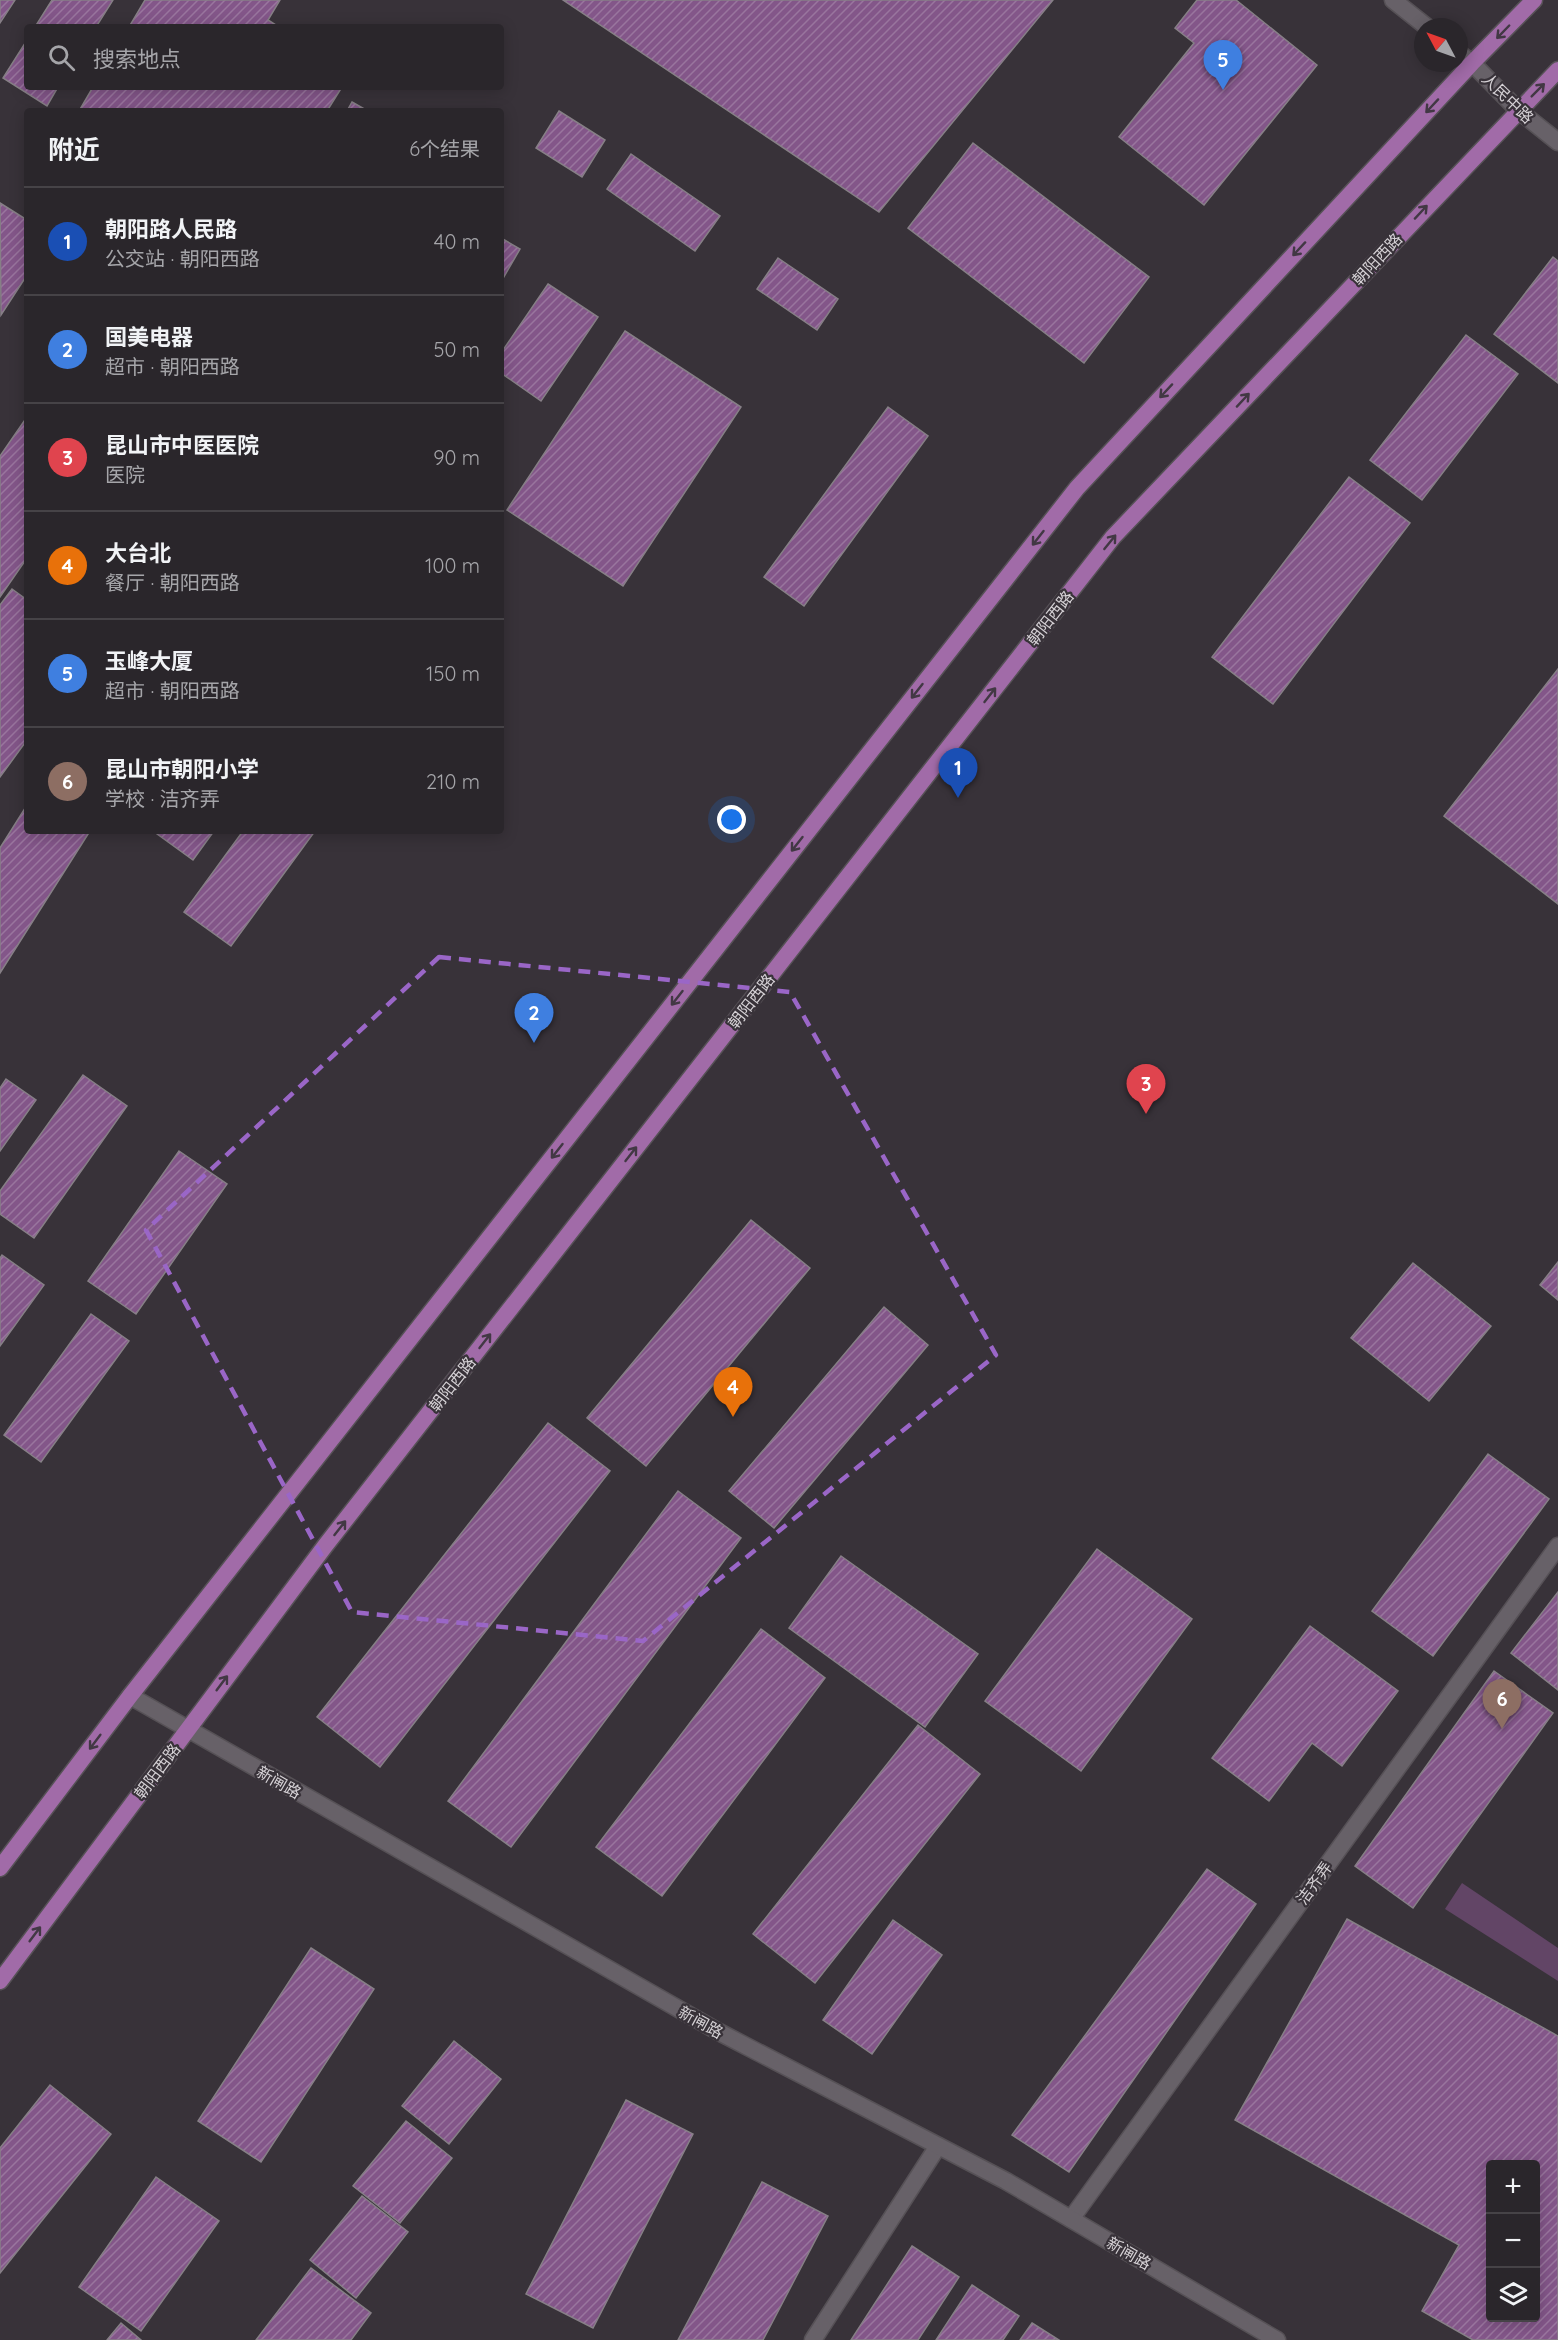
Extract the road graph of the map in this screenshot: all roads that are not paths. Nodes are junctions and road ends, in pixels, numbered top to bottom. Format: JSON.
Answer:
{"nodes":[{"id":1,"x":1393,"y":0,"type":"edge"},
{"id":2,"x":1534,"y":0,"type":"edge"},
{"id":3,"x":1416,"y":18,"type":"edge"},
{"id":4,"x":1468,"y":56,"type":"edge"},
{"id":5,"x":1468,"y":60,"type":"edge"},
{"id":6,"x":1558,"y":70,"type":"edge"},
{"id":7,"x":1453,"y":72,"type":"edge"},
{"id":8,"x":1518,"y":110,"type":"junction"},
{"id":9,"x":1558,"y":142,"type":"edge"},
{"id":10,"x":1558,"y":1546,"type":"edge"},
{"id":11,"x":130,"y":1696,"type":"junction"},
{"id":12,"x":187,"y":1730,"type":"junction"},
{"id":13,"x":0,"y":1868,"type":"edge"},
{"id":14,"x":0,"y":1981,"type":"edge"},
{"id":15,"x":938,"y":2146,"type":"junction"},
{"id":16,"x":1071,"y":2219,"type":"junction"},
{"id":17,"x":813,"y":2340,"type":"edge"},
{"id":18,"x":1277,"y":2340,"type":"edge"}],
"edges":[{"from":1,"to":3,"type":"street"},
{"from":2,"to":4,"type":"main road","one_way":true},
{"from":5,"to":8,"type":"street","name":"人民中路"},
{"from":8,"to":6,"type":"main road","name":"朝阳西路","one_way":true},
{"from":7,"to":11,"type":"main road","one_way":true},
{"from":8,"to":9,"type":"street","name":"人民中路"},
{"from":12,"to":8,"type":"main road","name":"朝阳西路","one_way":true},
{"from":10,"to":16,"type":"street","name":"洁齐弄"},
{"from":11,"to":12,"type":"street","name":"新闸路"},
{"from":11,"to":13,"type":"main road","one_way":true},
{"from":14,"to":12,"type":"main road","name":"朝阳西路","one_way":true},
{"from":12,"to":15,"type":"street","name":"新闸路"},
{"from":15,"to":16,"type":"street","name":"新闸路"},
{"from":15,"to":17,"type":"street"},
{"from":16,"to":18,"type":"street","name":"新闸路"}]}
